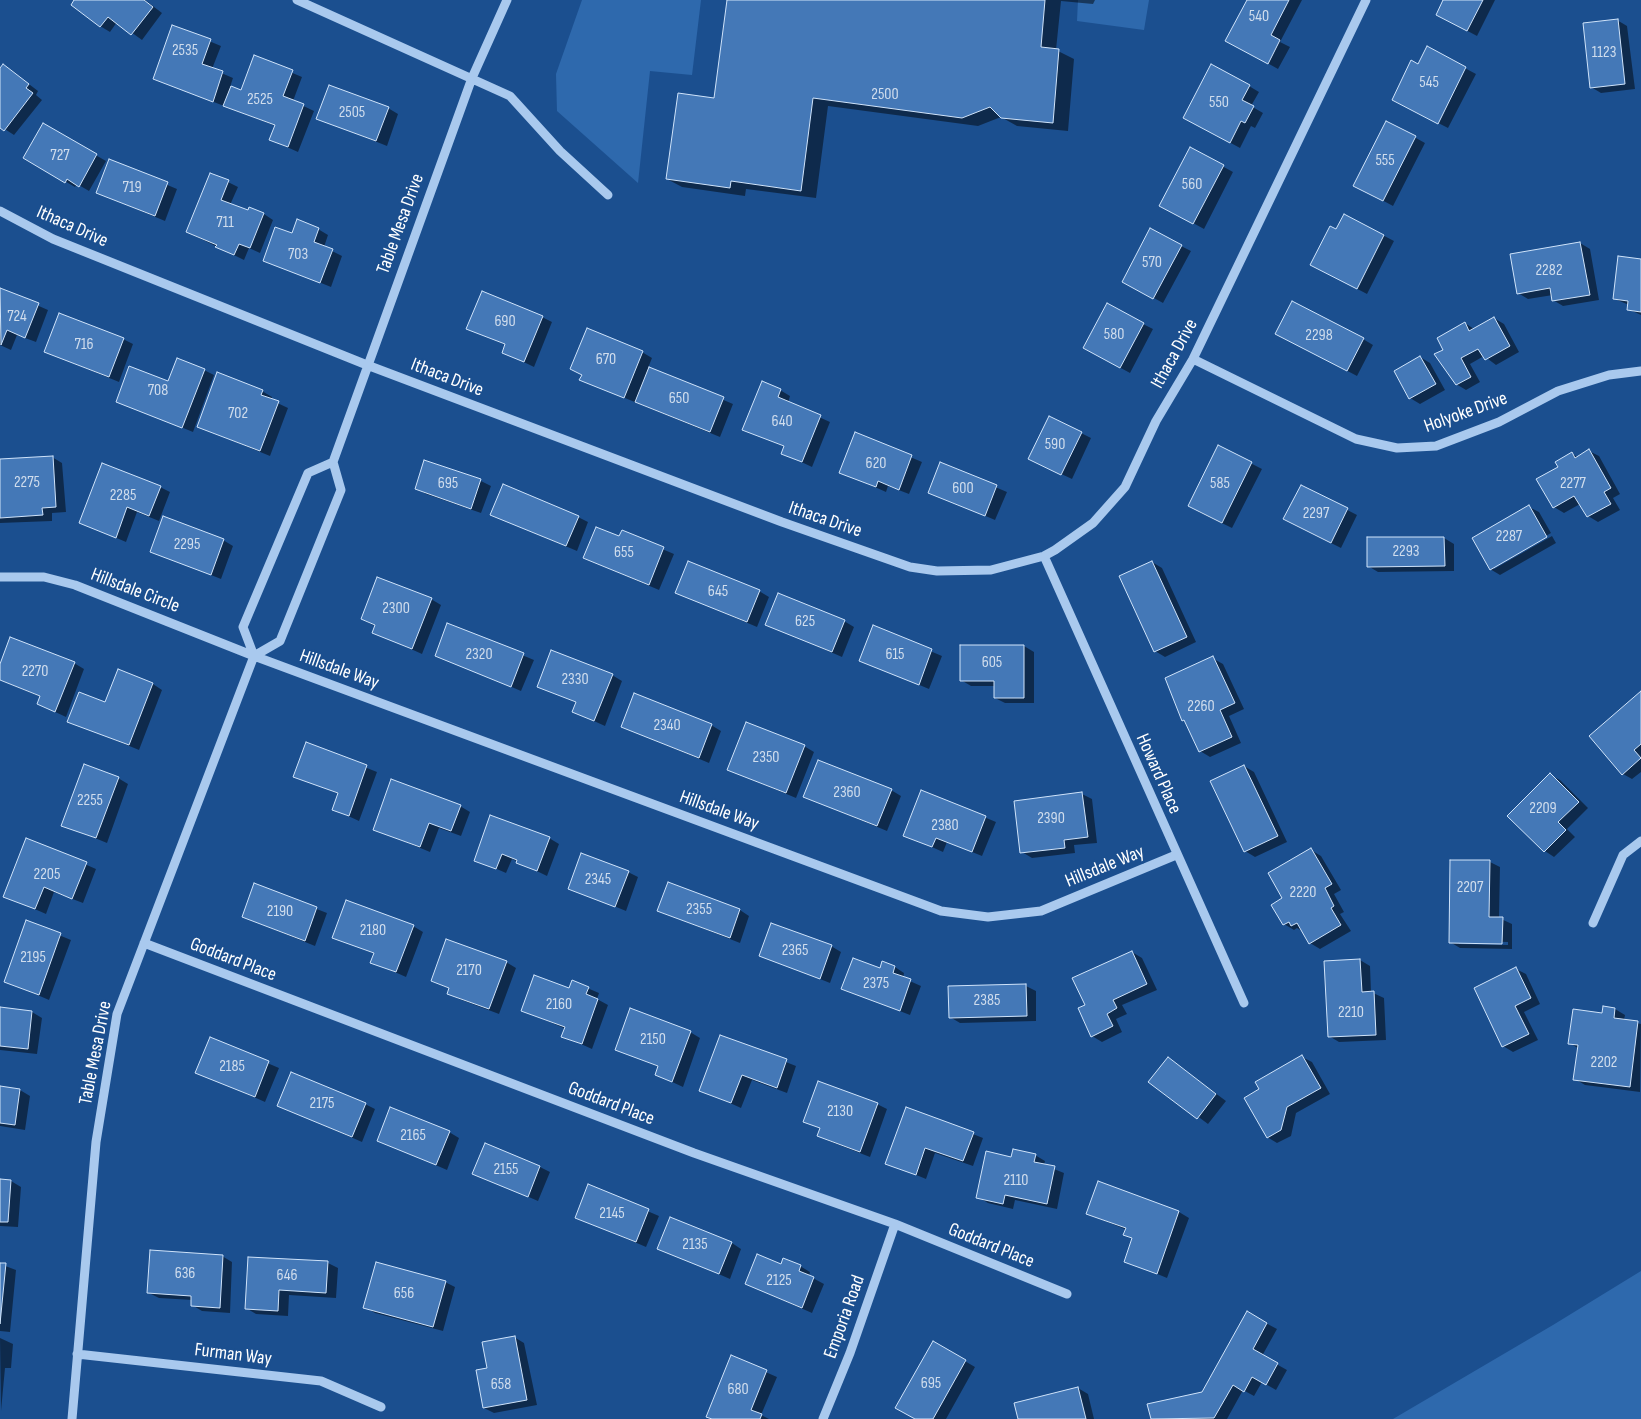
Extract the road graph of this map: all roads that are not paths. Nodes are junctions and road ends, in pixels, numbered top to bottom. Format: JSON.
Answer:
{"nodes":[{"id":1,"x":297,"y":0,"type":"edge"},
{"id":2,"x":507,"y":0,"type":"edge"},
{"id":3,"x":1366,"y":0,"type":"edge"},
{"id":4,"x":472,"y":78,"type":"junction"},
{"id":5,"x":608,"y":195,"type":"dead end"},
{"id":6,"x":0,"y":211,"type":"edge"},
{"id":7,"x":1193,"y":359,"type":"junction"},
{"id":8,"x":367,"y":365,"type":"junction"},
{"id":9,"x":1641,"y":372,"type":"edge"},
{"id":10,"x":333,"y":462,"type":"junction"},
{"id":11,"x":1044,"y":556,"type":"junction"},
{"id":12,"x":0,"y":577,"type":"edge"},
{"id":13,"x":254,"y":656,"type":"junction"},
{"id":14,"x":1641,"y":841,"type":"edge"},
{"id":15,"x":1176,"y":855,"type":"junction"},
{"id":16,"x":1593,"y":923,"type":"dead end"},
{"id":17,"x":144,"y":943,"type":"junction"},
{"id":18,"x":1244,"y":1004,"type":"dead end"},
{"id":19,"x":895,"y":1224,"type":"junction"},
{"id":20,"x":1067,"y":1294,"type":"dead end"},
{"id":21,"x":77,"y":1354,"type":"junction"},
{"id":22,"x":381,"y":1407,"type":"dead end"},
{"id":23,"x":72,"y":1419,"type":"edge"},
{"id":24,"x":823,"y":1419,"type":"edge"}],
"edges":[{"from":1,"to":4,"type":"street"},
{"from":2,"to":4,"type":"street","name":"Table Mesa Drive"},
{"from":3,"to":7,"type":"street","name":"Ithaca Drive"},
{"from":4,"to":5,"type":"street"},
{"from":4,"to":8,"type":"street","name":"Table Mesa Drive"},
{"from":6,"to":8,"type":"street","name":"Ithaca Drive"},
{"from":7,"to":9,"type":"street","name":"Holyoke Drive"},
{"from":7,"to":11,"type":"street","name":"Ithaca Drive"},
{"from":8,"to":10,"type":"street","name":"Table Mesa Drive"},
{"from":8,"to":11,"type":"street","name":"Ithaca Drive"},
{"from":10,"to":13,"type":"street"},
{"from":10,"to":13,"type":"street"},
{"from":11,"to":15,"type":"street","name":"Howard Place"},
{"from":12,"to":13,"type":"street","name":"Hillsdale Circle"},
{"from":13,"to":15,"type":"street","name":"Hillsdale Way"},
{"from":13,"to":17,"type":"street","name":"Table Mesa Drive"},
{"from":14,"to":16,"type":"street"},
{"from":15,"to":18,"type":"street","name":"Howard Place"},
{"from":17,"to":19,"type":"street","name":"Goddard Place"},
{"from":17,"to":21,"type":"street","name":"Table Mesa Drive"},
{"from":19,"to":20,"type":"street","name":"Goddard Place"},
{"from":19,"to":24,"type":"street","name":"Emporia Road"},
{"from":21,"to":22,"type":"street","name":"Furman Way"},
{"from":21,"to":23,"type":"street","name":"Table Mesa Drive"}]}
